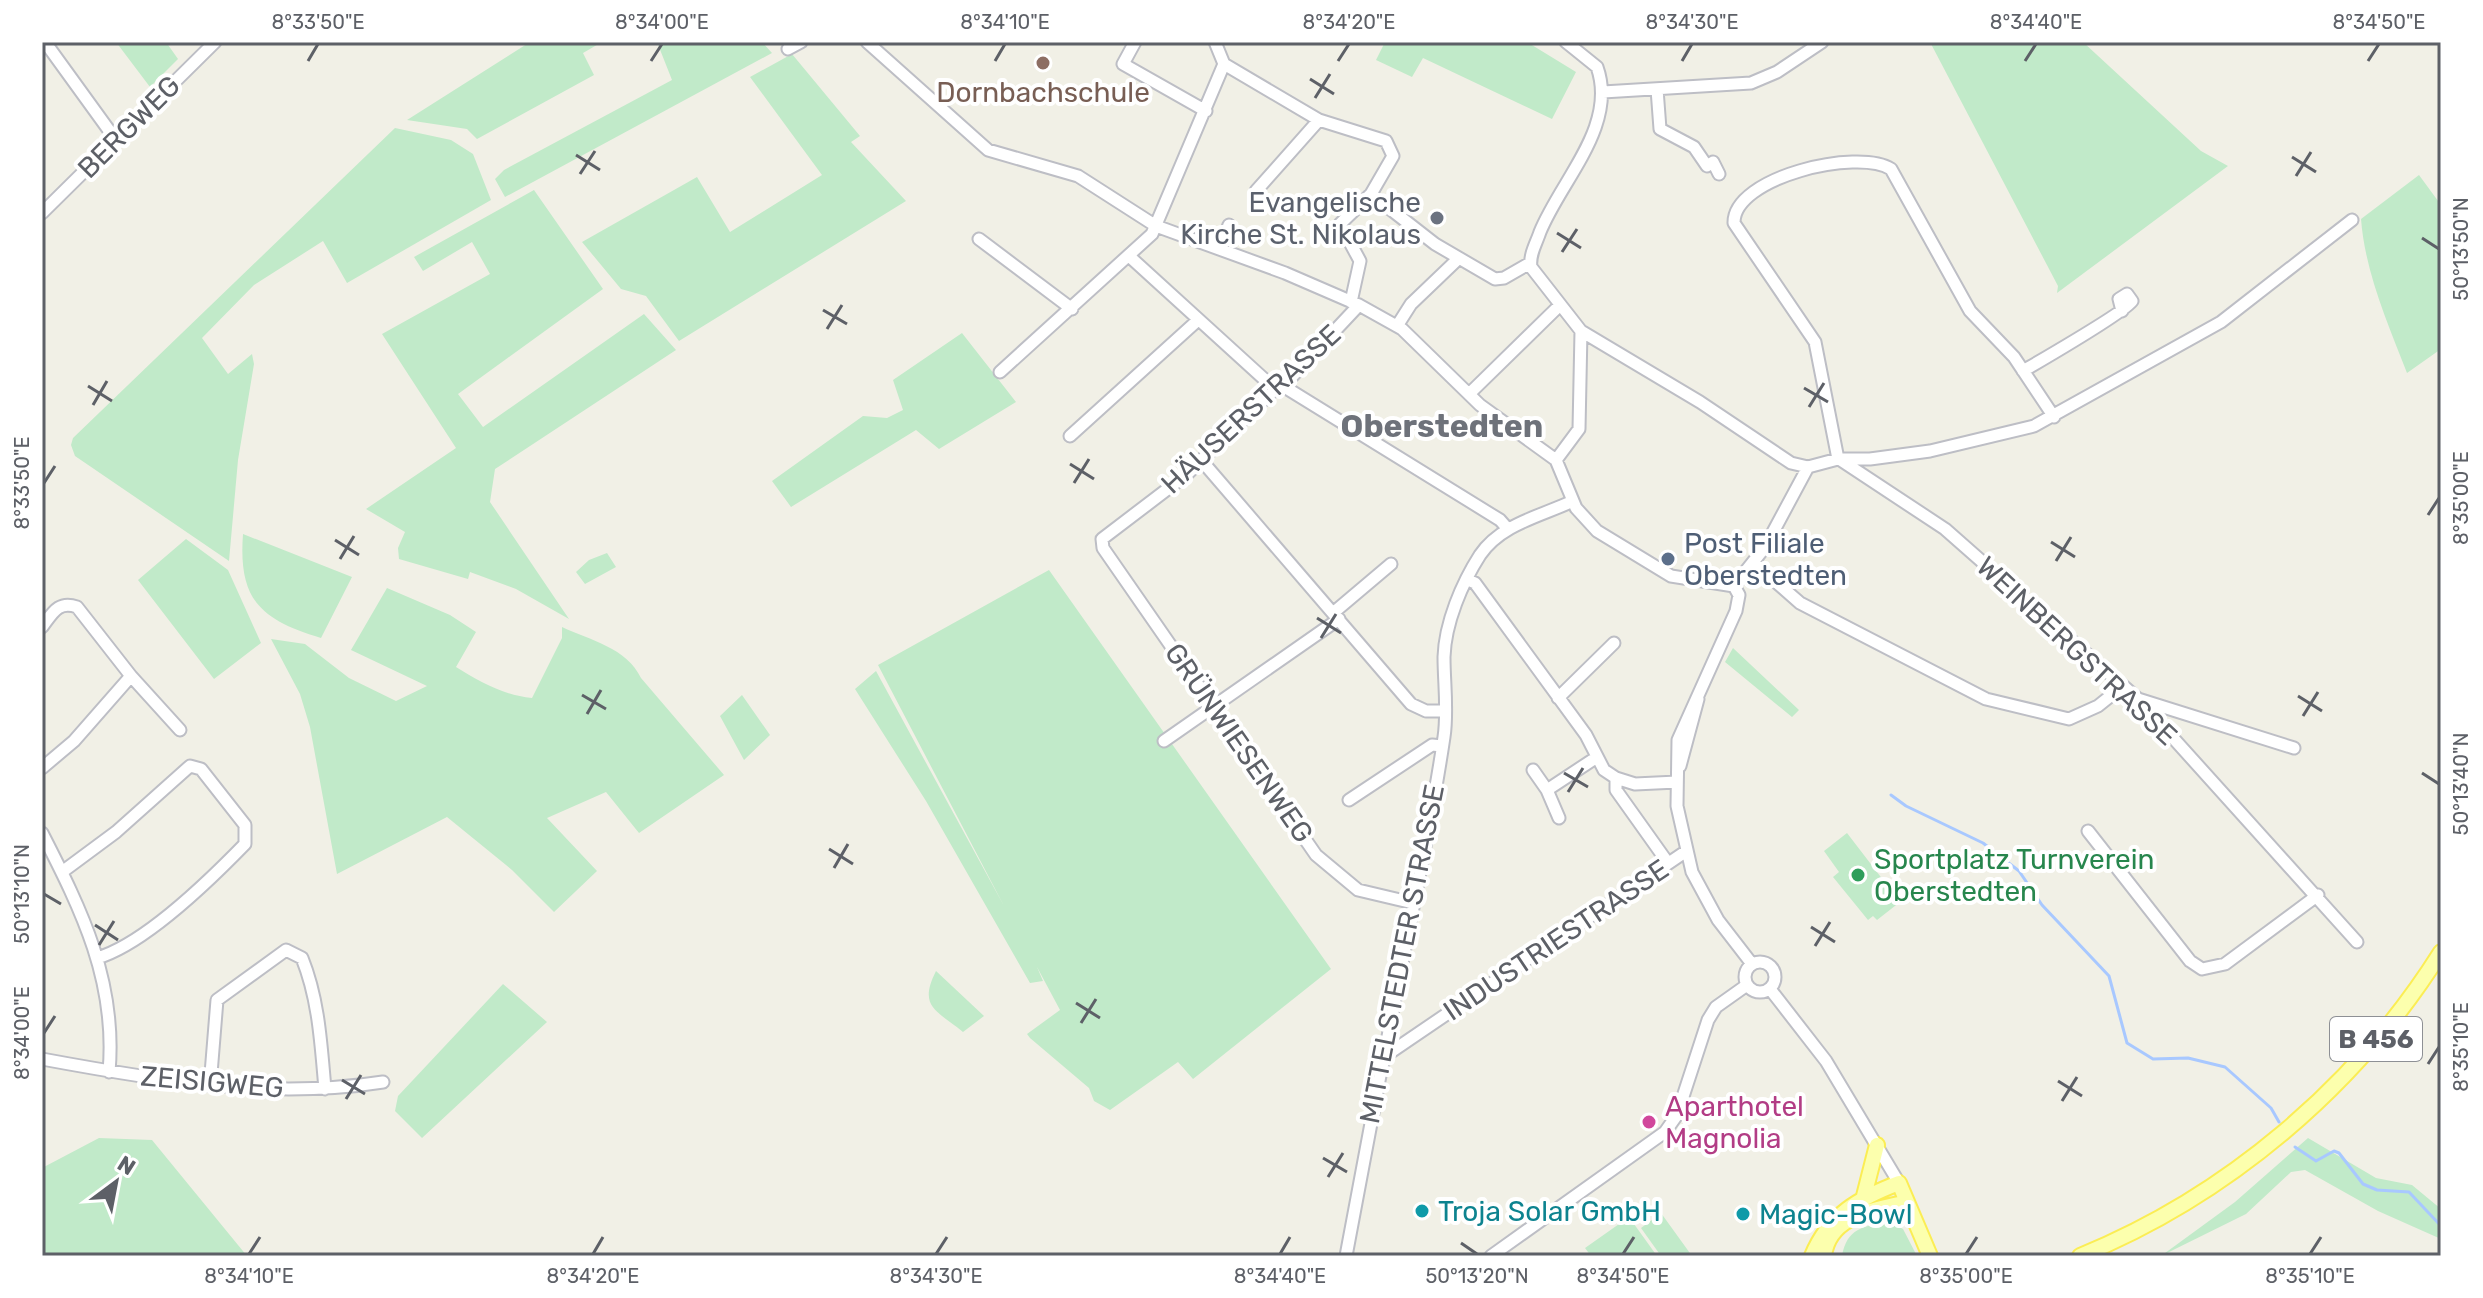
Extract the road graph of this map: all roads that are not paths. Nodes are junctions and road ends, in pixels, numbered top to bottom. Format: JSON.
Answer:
{"nodes":[{"id":1,"x":45,"y":42,"type":"edge"},
{"id":2,"x":215,"y":42,"type":"edge"},
{"id":3,"x":801,"y":42,"type":"edge"},
{"id":4,"x":867,"y":42,"type":"edge"},
{"id":5,"x":1135,"y":42,"type":"edge"},
{"id":6,"x":1215,"y":42,"type":"edge"},
{"id":7,"x":1566,"y":42,"type":"edge"},
{"id":8,"x":1822,"y":42,"type":"edge"},
{"id":9,"x":788,"y":49,"type":"dead end"},
{"id":10,"x":1224,"y":64,"type":"junction"},
{"id":11,"x":1657,"y":89,"type":"junction"},
{"id":12,"x":1603,"y":92,"type":"junction"},
{"id":13,"x":1206,"y":111,"type":"junction"},
{"id":14,"x":1319,"y":120,"type":"junction"},
{"id":15,"x":116,"y":140,"type":"junction"},
{"id":16,"x":1719,"y":174,"type":"dead end"},
{"id":17,"x":1256,"y":191,"type":"dead end"},
{"id":18,"x":1371,"y":194,"type":"junction"},
{"id":19,"x":42,"y":213,"type":"edge"},
{"id":20,"x":2352,"y":220,"type":"dead end"},
{"id":21,"x":1229,"y":225,"type":"dead end"},
{"id":22,"x":1156,"y":226,"type":"junction"},
{"id":23,"x":979,"y":239,"type":"dead end"},
{"id":24,"x":1220,"y":249,"type":"junction"},
{"id":25,"x":1130,"y":257,"type":"junction"},
{"id":26,"x":1458,"y":259,"type":"junction"},
{"id":27,"x":1530,"y":263,"type":"junction"},
{"id":28,"x":1355,"y":304,"type":"junction"},
{"id":29,"x":1559,"y":306,"type":"junction"},
{"id":30,"x":1072,"y":309,"type":"junction"},
{"id":31,"x":2122,"y":311,"type":"dead end"},
{"id":32,"x":1197,"y":321,"type":"junction"},
{"id":33,"x":1397,"y":326,"type":"junction"},
{"id":34,"x":1581,"y":331,"type":"junction"},
{"id":35,"x":2023,"y":371,"type":"junction"},
{"id":36,"x":1000,"y":372,"type":"dead end"},
{"id":37,"x":1279,"y":388,"type":"junction"},
{"id":38,"x":1469,"y":394,"type":"junction"},
{"id":39,"x":2054,"y":417,"type":"junction"},
{"id":40,"x":1070,"y":436,"type":"dead end"},
{"id":41,"x":1838,"y":459,"type":"junction"},
{"id":42,"x":1556,"y":460,"type":"junction"},
{"id":43,"x":1202,"y":461,"type":"junction"},
{"id":44,"x":1808,"y":467,"type":"junction"},
{"id":45,"x":1573,"y":501,"type":"junction"},
{"id":46,"x":1507,"y":528,"type":"junction"},
{"id":47,"x":1102,"y":539,"type":"joint"},
{"id":48,"x":1753,"y":562,"type":"junction"},
{"id":49,"x":1391,"y":564,"type":"dead end"},
{"id":50,"x":1468,"y":580,"type":"junction"},
{"id":51,"x":1734,"y":586,"type":"junction"},
{"id":52,"x":1336,"y":616,"type":"junction"},
{"id":53,"x":42,"y":627,"type":"edge"},
{"id":54,"x":1614,"y":643,"type":"dead end"},
{"id":55,"x":131,"y":676,"type":"junction"},
{"id":56,"x":2123,"y":686,"type":"junction"},
{"id":57,"x":1558,"y":698,"type":"junction"},
{"id":58,"x":2138,"y":699,"type":"junction"},
{"id":59,"x":1214,"y":707,"type":"junction"},
{"id":60,"x":1444,"y":711,"type":"junction"},
{"id":61,"x":180,"y":730,"type":"dead end"},
{"id":62,"x":1164,"y":741,"type":"dead end"},
{"id":63,"x":1442,"y":746,"type":"junction"},
{"id":64,"x":2294,"y":748,"type":"dead end"},
{"id":65,"x":1597,"y":757,"type":"junction"},
{"id":66,"x":42,"y":768,"type":"edge"},
{"id":67,"x":1533,"y":770,"type":"dead end"},
{"id":68,"x":1616,"y":778,"type":"junction"},
{"id":69,"x":1677,"y":782,"type":"junction"},
{"id":70,"x":1547,"y":790,"type":"junction"},
{"id":71,"x":1349,"y":800,"type":"dead end"},
{"id":72,"x":1559,"y":818,"type":"dead end"},
{"id":73,"x":2088,"y":831,"type":"dead end"},
{"id":74,"x":43,"y":836,"type":"edge"},
{"id":75,"x":1685,"y":852,"type":"junction"},
{"id":76,"x":1668,"y":863,"type":"junction"},
{"id":77,"x":62,"y":872,"type":"junction"},
{"id":78,"x":2318,"y":895,"type":"junction"},
{"id":79,"x":1413,"y":903,"type":"junction"},
{"id":80,"x":2357,"y":942,"type":"dead end"},
{"id":81,"x":2441,"y":952,"type":"edge"},
{"id":82,"x":97,"y":958,"type":"junction"},
{"id":83,"x":1752,"y":964,"type":"junction"},
{"id":84,"x":1747,"y":985,"type":"junction"},
{"id":85,"x":1770,"y":989,"type":"junction"},
{"id":86,"x":1388,"y":1054,"type":"junction"},
{"id":87,"x":42,"y":1059,"type":"edge"},
{"id":88,"x":109,"y":1072,"type":"junction"},
{"id":89,"x":383,"y":1082,"type":"dead end"},
{"id":90,"x":210,"y":1086,"type":"junction"},
{"id":91,"x":325,"y":1089,"type":"junction"},
{"id":92,"x":1877,"y":1145,"type":"junction"},
{"id":93,"x":1899,"y":1183,"type":"junction"},
{"id":94,"x":1864,"y":1196,"type":"junction"},
{"id":95,"x":1907,"y":1202,"type":"junction"},
{"id":96,"x":2128,"y":1234,"type":"junction"},
{"id":97,"x":1346,"y":1256,"type":"edge"},
{"id":98,"x":1491,"y":1256,"type":"edge"},
{"id":99,"x":1812,"y":1256,"type":"edge"},
{"id":100,"x":1824,"y":1256,"type":"edge"},
{"id":101,"x":1930,"y":1256,"type":"edge"},
{"id":102,"x":2080,"y":1256,"type":"edge"},
{"id":103,"x":2109,"y":1256,"type":"edge"}],
"edges":[{"from":1,"to":15,"type":"street"},
{"from":2,"to":15,"type":"street","name":"BERGWEG"},
{"from":3,"to":9,"type":"street"},
{"from":4,"to":22,"type":"street"},
{"from":5,"to":13,"type":"street"},
{"from":6,"to":10,"type":"street"},
{"from":7,"to":12,"type":"street"},
{"from":8,"to":11,"type":"street"},
{"from":10,"to":13,"type":"street"},
{"from":10,"to":14,"type":"street"},
{"from":11,"to":12,"type":"street"},
{"from":11,"to":16,"type":"street"},
{"from":12,"to":27,"type":"street"},
{"from":13,"to":22,"type":"street"},
{"from":14,"to":17,"type":"street"},
{"from":14,"to":18,"type":"street"},
{"from":15,"to":19,"type":"street","name":"BERGWEG"},
{"from":18,"to":26,"type":"street"},
{"from":18,"to":28,"type":"street"},
{"from":20,"to":39,"type":"street"},
{"from":21,"to":24,"type":"street"},
{"from":22,"to":24,"type":"street"},
{"from":22,"to":25,"type":"street"},
{"from":23,"to":30,"type":"street"},
{"from":24,"to":28,"type":"street"},
{"from":25,"to":30,"type":"street"},
{"from":25,"to":32,"type":"street"},
{"from":26,"to":27,"type":"street"},
{"from":26,"to":33,"type":"street"},
{"from":27,"to":29,"type":"street"},
{"from":28,"to":33,"type":"street"},
{"from":28,"to":37,"type":"street","name":"HÄUSERSTRASSE"},
{"from":29,"to":34,"type":"street"},
{"from":29,"to":38,"type":"street"},
{"from":30,"to":36,"type":"street"},
{"from":31,"to":35,"type":"street"},
{"from":32,"to":37,"type":"street"},
{"from":32,"to":40,"type":"street"},
{"from":33,"to":38,"type":"street"},
{"from":34,"to":42,"type":"street"},
{"from":34,"to":44,"type":"street"},
{"from":35,"to":39,"type":"street"},
{"from":35,"to":41,"type":"street"},
{"from":37,"to":43,"type":"street","name":"HÄUSERSTRASSE"},
{"from":37,"to":46,"type":"street"},
{"from":38,"to":42,"type":"street"},
{"from":39,"to":41,"type":"street"},
{"from":41,"to":44,"type":"street"},
{"from":41,"to":56,"type":"street","name":"WEINBERGSTRASSE"},
{"from":42,"to":45,"type":"street"},
{"from":43,"to":47,"type":"street","name":"HÄUSERSTRASSE"},
{"from":43,"to":52,"type":"street"},
{"from":44,"to":48,"type":"street"},
{"from":45,"to":46,"type":"street","name":"MITTELSTEDTER STRASSE"},
{"from":45,"to":51,"type":"street"},
{"from":46,"to":50,"type":"street","name":"MITTELSTEDTER STRASSE"},
{"from":47,"to":59,"type":"street","name":"GRÜNWIESENWEG"},
{"from":48,"to":51,"type":"street"},
{"from":48,"to":56,"type":"street"},
{"from":49,"to":52,"type":"street"},
{"from":50,"to":57,"type":"street"},
{"from":50,"to":60,"type":"street","name":"MITTELSTEDTER STRASSE"},
{"from":51,"to":69,"type":"street"},
{"from":52,"to":59,"type":"street"},
{"from":52,"to":60,"type":"street"},
{"from":53,"to":55,"type":"street"},
{"from":54,"to":57,"type":"street"},
{"from":55,"to":61,"type":"street"},
{"from":55,"to":66,"type":"street"},
{"from":56,"to":58,"type":"street","name":"WEINBERGSTRASSE"},
{"from":57,"to":65,"type":"street"},
{"from":58,"to":64,"type":"street"},
{"from":58,"to":78,"type":"street","name":"WEINBERGSTRASSE"},
{"from":59,"to":62,"type":"street"},
{"from":59,"to":79,"type":"street","name":"GRÜNWIESENWEG"},
{"from":60,"to":63,"type":"street","name":"MITTELSTEDTER STRASSE"},
{"from":63,"to":71,"type":"street","name":"MITTELSTEDTER STRASSE"},
{"from":63,"to":79,"type":"street","name":"MITTELSTEDTER STRASSE"},
{"from":65,"to":68,"type":"street"},
{"from":65,"to":70,"type":"street"},
{"from":67,"to":70,"type":"street"},
{"from":68,"to":69,"type":"street"},
{"from":68,"to":76,"type":"street"},
{"from":69,"to":75,"type":"street"},
{"from":70,"to":72,"type":"street"},
{"from":73,"to":78,"type":"street"},
{"from":74,"to":77,"type":"street"},
{"from":75,"to":76,"type":"street","name":"INDUSTRIESTRASSE"},
{"from":75,"to":83,"type":"street"},
{"from":76,"to":86,"type":"street","name":"INDUSTRIESTRASSE"},
{"from":77,"to":82,"type":"street"},
{"from":77,"to":82,"type":"street"},
{"from":78,"to":80,"type":"street","name":"WEINBERGSTRASSE"},
{"from":79,"to":86,"type":"street","name":"MITTELSTEDTER STRASSE"},
{"from":81,"to":96,"type":"main road","number":"B 456"},
{"from":82,"to":88,"type":"street"},
{"from":83,"to":84,"type":"street"},
{"from":83,"to":85,"type":"street"},
{"from":84,"to":85,"type":"street"},
{"from":84,"to":98,"type":"street"},
{"from":85,"to":92,"type":"street"},
{"from":86,"to":97,"type":"street","name":"MITTELSTEDTER STRASSE"},
{"from":87,"to":88,"type":"street","name":"ZEISIGWEG"},
{"from":88,"to":90,"type":"street","name":"ZEISIGWEG"},
{"from":89,"to":91,"type":"street","name":"ZEISIGWEG"},
{"from":90,"to":91,"type":"street","name":"ZEISIGWEG"},
{"from":90,"to":91,"type":"street"},
{"from":92,"to":93,"type":"street"},
{"from":92,"to":94,"type":"main road"},
{"from":93,"to":94,"type":"main road"},
{"from":93,"to":95,"type":"main road"},
{"from":94,"to":99,"type":"main road"},
{"from":95,"to":100,"type":"main road"},
{"from":95,"to":101,"type":"main road"},
{"from":96,"to":102,"type":"main road","number":"B 456"},
{"from":96,"to":103,"type":"main road"}]}
